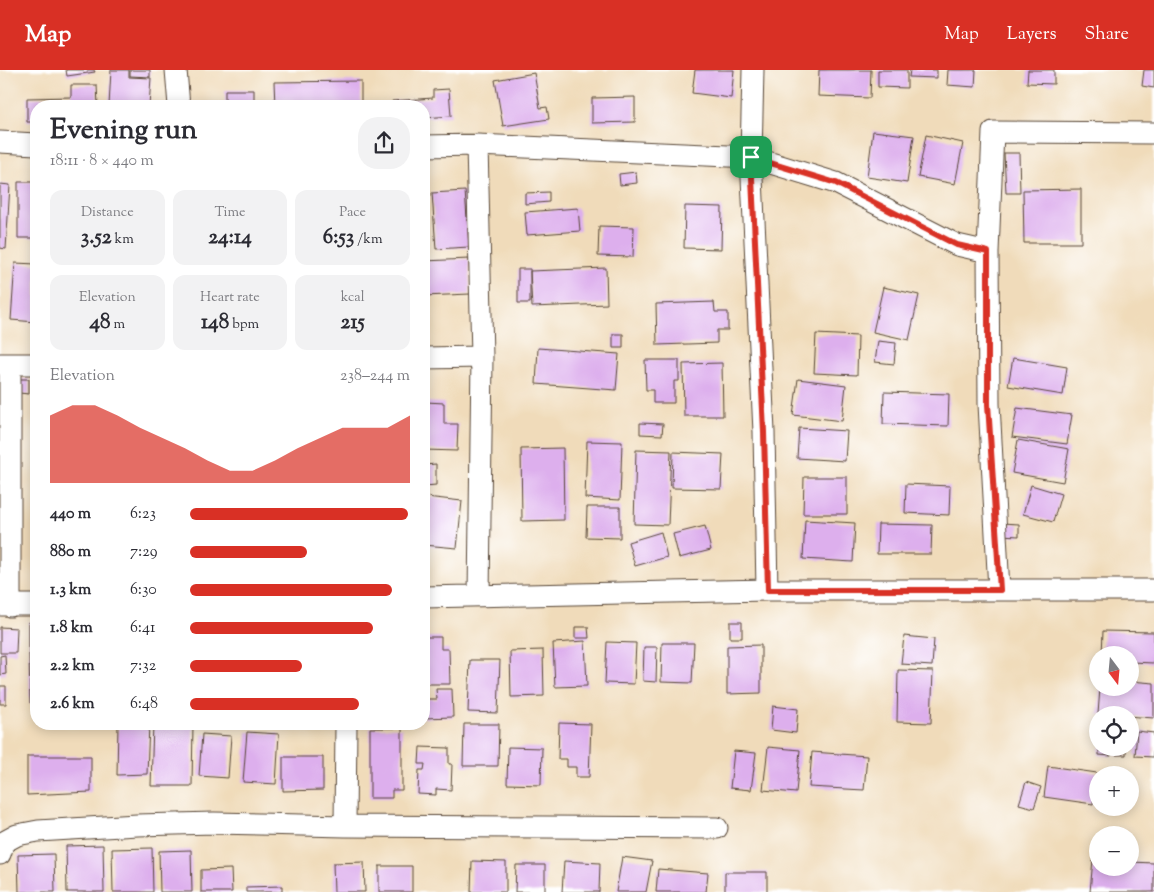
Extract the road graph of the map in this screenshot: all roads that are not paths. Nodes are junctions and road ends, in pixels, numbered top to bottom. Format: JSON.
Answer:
{"nodes":[{"id":1,"x":176,"y":70,"type":"edge"},
{"id":2,"x":753,"y":70,"type":"edge"},
{"id":3,"x":178,"y":100,"type":"edge"},
{"id":4,"x":1154,"y":133,"type":"edge"},
{"id":5,"x":0,"y":142,"type":"edge"},
{"id":6,"x":30,"y":144,"type":"edge"},
{"id":7,"x":477,"y":145,"type":"junction"},
{"id":8,"x":430,"y":146,"type":"edge"},
{"id":9,"x":751,"y":157,"type":"junction"},
{"id":10,"x":988,"y":252,"type":"junction"},
{"id":11,"x":482,"y":357,"type":"junction"},
{"id":12,"x":430,"y":358,"type":"edge"},
{"id":13,"x":5,"y":364,"type":"edge"},
{"id":14,"x":30,"y":364,"type":"edge"},
{"id":15,"x":768,"y":590,"type":"junction"},
{"id":16,"x":1000,"y":590,"type":"junction"},
{"id":17,"x":1154,"y":590,"type":"edge"},
{"id":18,"x":479,"y":596,"type":"junction"},
{"id":19,"x":430,"y":597,"type":"edge"},
{"id":20,"x":30,"y":605,"type":"edge"},
{"id":21,"x":5,"y":606,"type":"edge"},
{"id":22,"x":346,"y":730,"type":"edge"},
{"id":23,"x":345,"y":826,"type":"junction"},
{"id":24,"x":717,"y":828,"type":"dead end"},
{"id":25,"x":0,"y":854,"type":"edge"}],
"edges":[{"from":1,"to":3,"type":"street"},
{"from":2,"to":9,"type":"street"},
{"from":4,"to":10,"type":"street"},
{"from":5,"to":6,"type":"street"},
{"from":7,"to":8,"type":"street"},
{"from":7,"to":9,"type":"street"},
{"from":7,"to":11,"type":"street"},
{"from":9,"to":10,"type":"street"},
{"from":9,"to":15,"type":"street"},
{"from":10,"to":16,"type":"street"},
{"from":11,"to":12,"type":"street"},
{"from":11,"to":18,"type":"street"},
{"from":13,"to":14,"type":"street"},
{"from":13,"to":21,"type":"street"},
{"from":15,"to":16,"type":"street"},
{"from":15,"to":18,"type":"street"},
{"from":16,"to":17,"type":"street"},
{"from":18,"to":19,"type":"street"},
{"from":20,"to":21,"type":"street"},
{"from":22,"to":23,"type":"street"},
{"from":23,"to":24,"type":"street"},
{"from":23,"to":25,"type":"street"}]}
